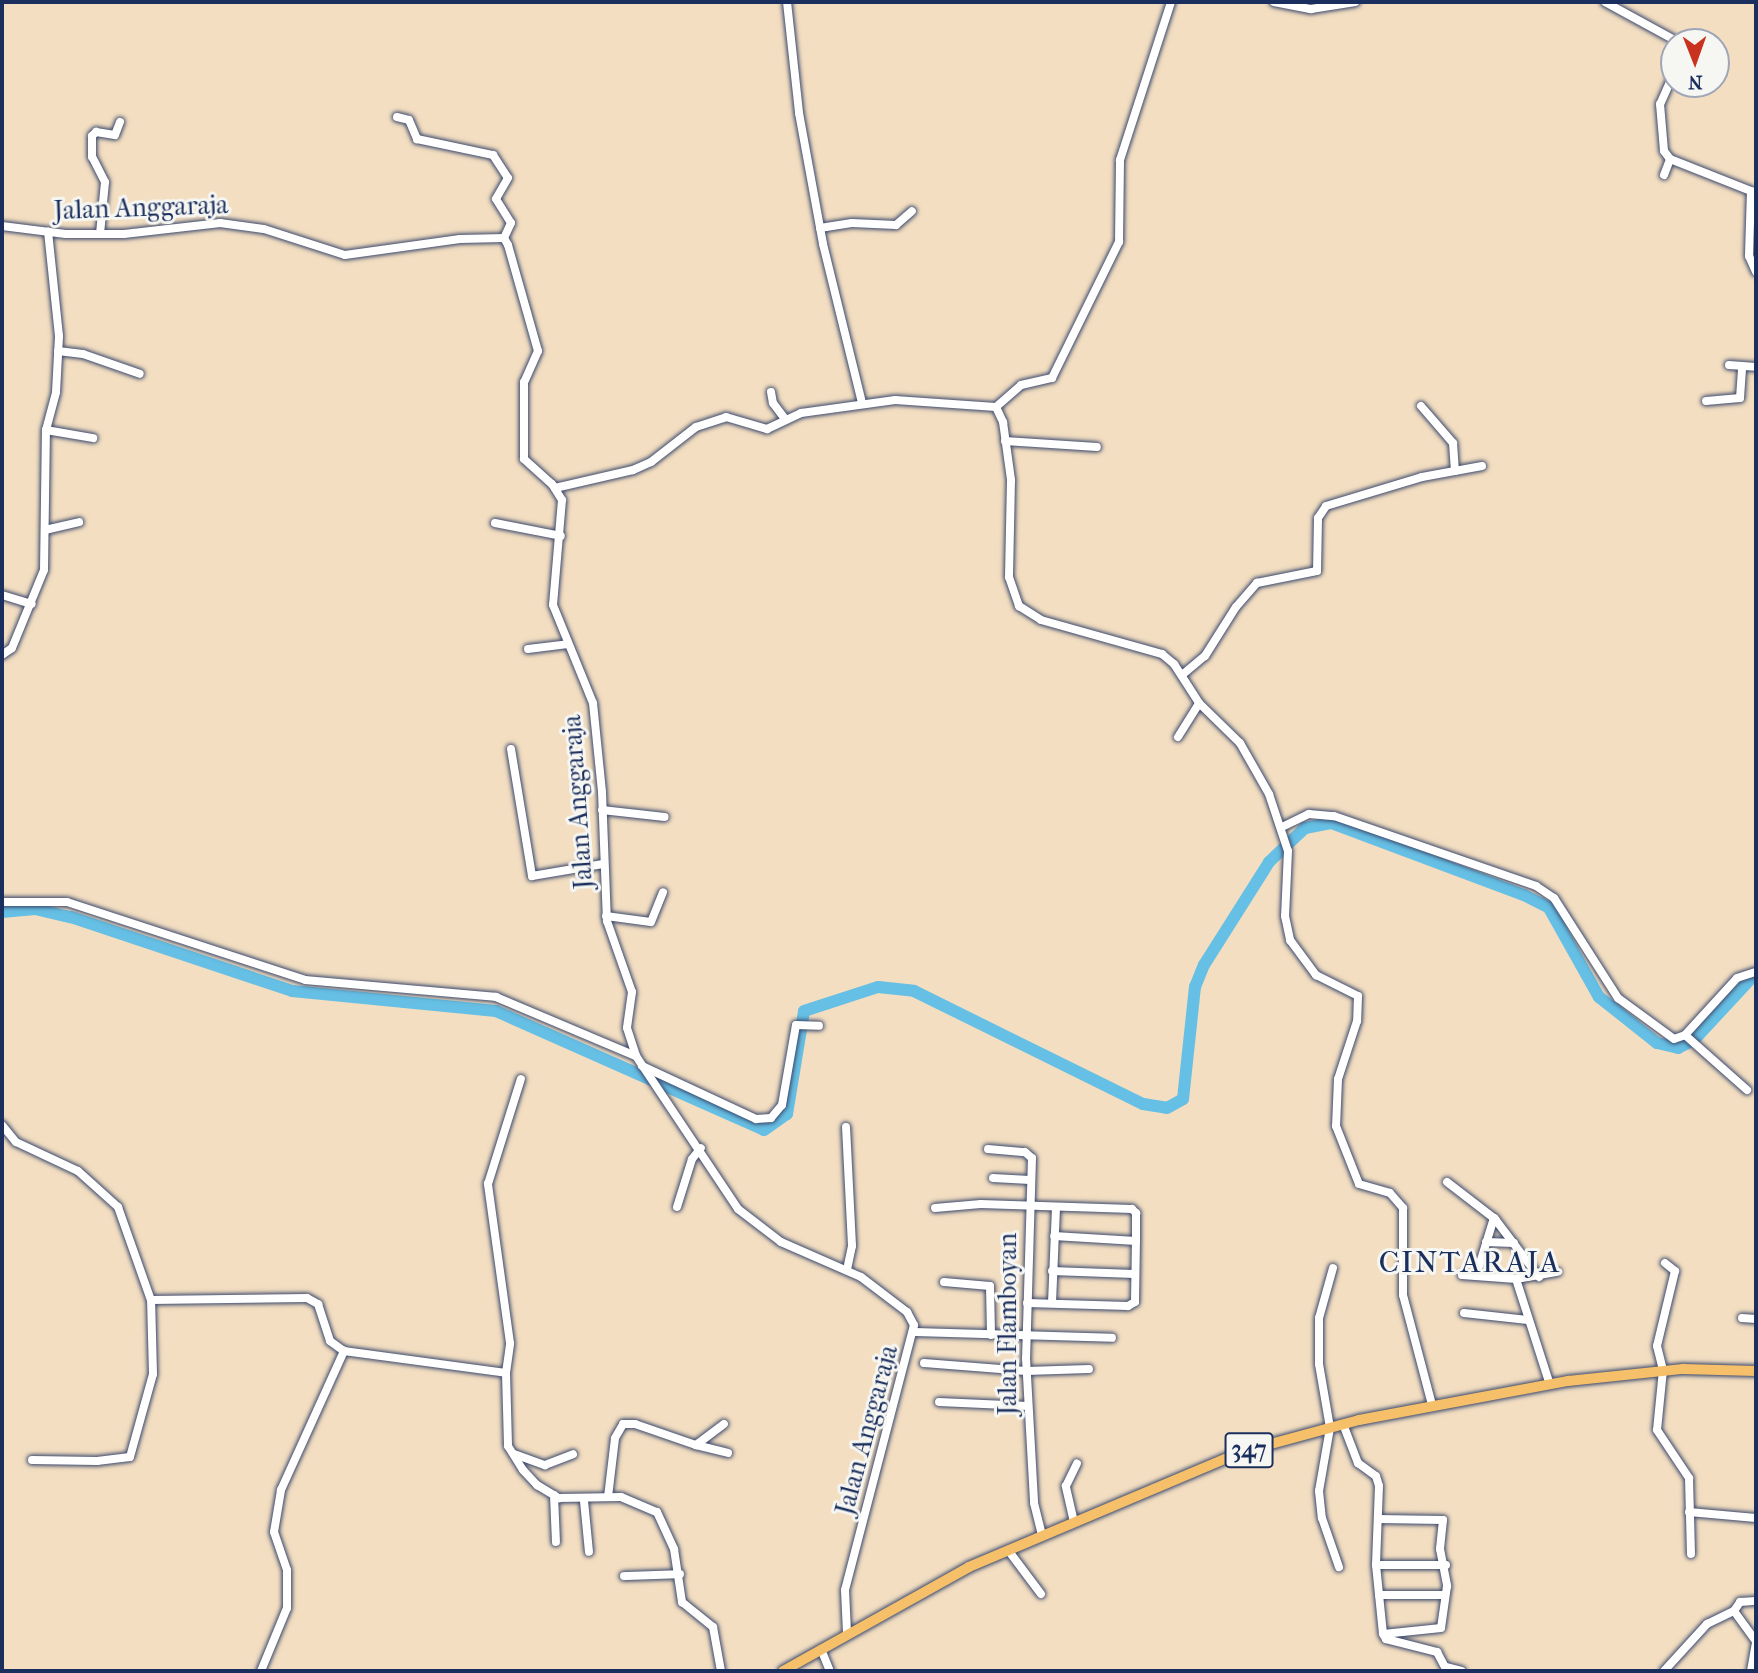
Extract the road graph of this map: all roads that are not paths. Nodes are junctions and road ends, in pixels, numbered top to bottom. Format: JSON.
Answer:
{"nodes":[{"id":1,"x":788,"y":2,"type":"edge"},
{"id":2,"x":1171,"y":2,"type":"edge"},
{"id":3,"x":1274,"y":2,"type":"edge"},
{"id":4,"x":1355,"y":2,"type":"edge"},
{"id":5,"x":1605,"y":2,"type":"edge"},
{"id":6,"x":1660,"y":32,"type":"edge"},
{"id":7,"x":1663,"y":98,"type":"edge"},
{"id":8,"x":401,"y":118,"type":"dead end"},
{"id":9,"x":120,"y":122,"type":"dead end"},
{"id":10,"x":1670,"y":159,"type":"junction"},
{"id":11,"x":1664,"y":175,"type":"dead end"},
{"id":12,"x":912,"y":211,"type":"dead end"},
{"id":13,"x":2,"y":226,"type":"edge"},
{"id":14,"x":820,"y":228,"type":"junction"},
{"id":15,"x":48,"y":232,"type":"junction"},
{"id":16,"x":100,"y":234,"type":"junction"},
{"id":17,"x":507,"y":234,"type":"junction"},
{"id":18,"x":1756,"y":272,"type":"edge"},
{"id":19,"x":58,"y":351,"type":"junction"},
{"id":20,"x":1728,"y":365,"type":"dead end"},
{"id":21,"x":1742,"y":366,"type":"junction"},
{"id":22,"x":1756,"y":367,"type":"edge"},
{"id":23,"x":140,"y":374,"type":"dead end"},
{"id":24,"x":771,"y":392,"type":"dead end"},
{"id":25,"x":1706,"y":401,"type":"dead end"},
{"id":26,"x":862,"y":404,"type":"junction"},
{"id":27,"x":1421,"y":406,"type":"dead end"},
{"id":28,"x":996,"y":407,"type":"junction"},
{"id":29,"x":786,"y":420,"type":"junction"},
{"id":30,"x":46,"y":430,"type":"junction"},
{"id":31,"x":93,"y":438,"type":"dead end"},
{"id":32,"x":1005,"y":441,"type":"junction"},
{"id":33,"x":1097,"y":447,"type":"dead end"},
{"id":34,"x":1482,"y":466,"type":"dead end"},
{"id":35,"x":1455,"y":471,"type":"junction"},
{"id":36,"x":555,"y":488,"type":"junction"},
{"id":37,"x":79,"y":522,"type":"dead end"},
{"id":38,"x":495,"y":523,"type":"dead end"},
{"id":39,"x":45,"y":530,"type":"junction"},
{"id":40,"x":561,"y":536,"type":"junction"},
{"id":41,"x":2,"y":595,"type":"edge"},
{"id":42,"x":32,"y":604,"type":"junction"},
{"id":43,"x":566,"y":643,"type":"junction"},
{"id":44,"x":528,"y":649,"type":"dead end"},
{"id":45,"x":2,"y":655,"type":"edge"},
{"id":46,"x":1182,"y":675,"type":"junction"},
{"id":47,"x":1199,"y":703,"type":"junction"},
{"id":48,"x":1178,"y":737,"type":"dead end"},
{"id":49,"x":511,"y":749,"type":"dead end"},
{"id":50,"x":603,"y":810,"type":"junction"},
{"id":51,"x":666,"y":817,"type":"dead end"},
{"id":52,"x":1283,"y":830,"type":"junction"},
{"id":53,"x":603,"y":864,"type":"junction"},
{"id":54,"x":663,"y":892,"type":"dead end"},
{"id":55,"x":2,"y":902,"type":"edge"},
{"id":56,"x":606,"y":916,"type":"junction"},
{"id":57,"x":1756,"y":972,"type":"edge"},
{"id":58,"x":819,"y":1026,"type":"dead end"},
{"id":59,"x":1690,"y":1039,"type":"junction"},
{"id":60,"x":636,"y":1056,"type":"junction"},
{"id":61,"x":643,"y":1067,"type":"junction"},
{"id":62,"x":521,"y":1079,"type":"dead end"},
{"id":63,"x":1748,"y":1090,"type":"dead end"},
{"id":64,"x":2,"y":1125,"type":"edge"},
{"id":65,"x":846,"y":1127,"type":"dead end"},
{"id":66,"x":701,"y":1148,"type":"junction"},
{"id":67,"x":988,"y":1149,"type":"dead end"},
{"id":68,"x":993,"y":1178,"type":"dead end"},
{"id":69,"x":1030,"y":1180,"type":"junction"},
{"id":70,"x":1447,"y":1182,"type":"dead end"},
{"id":71,"x":1030,"y":1206,"type":"junction"},
{"id":72,"x":677,"y":1207,"type":"dead end"},
{"id":73,"x":1056,"y":1207,"type":"junction"},
{"id":74,"x":934,"y":1208,"type":"dead end"},
{"id":75,"x":1494,"y":1218,"type":"junction"},
{"id":76,"x":1054,"y":1236,"type":"junction"},
{"id":77,"x":1136,"y":1241,"type":"junction"},
{"id":78,"x":1486,"y":1242,"type":"junction"},
{"id":79,"x":1514,"y":1243,"type":"junction"},
{"id":80,"x":1665,"y":1263,"type":"dead end"},
{"id":81,"x":1333,"y":1268,"type":"dead end"},
{"id":82,"x":847,"y":1269,"type":"junction"},
{"id":83,"x":1052,"y":1271,"type":"junction"},
{"id":84,"x":1557,"y":1272,"type":"dead end"},
{"id":85,"x":1134,"y":1274,"type":"junction"},
{"id":86,"x":1462,"y":1275,"type":"dead end"},
{"id":87,"x":1476,"y":1276,"type":"junction"},
{"id":88,"x":1539,"y":1277,"type":"junction"},
{"id":89,"x":1516,"y":1279,"type":"junction"},
{"id":90,"x":944,"y":1282,"type":"dead end"},
{"id":91,"x":151,"y":1300,"type":"junction"},
{"id":92,"x":1027,"y":1303,"type":"junction"},
{"id":93,"x":1052,"y":1303,"type":"junction"},
{"id":94,"x":1464,"y":1313,"type":"dead end"},
{"id":95,"x":1742,"y":1318,"type":"dead end"},
{"id":96,"x":1756,"y":1319,"type":"edge"},
{"id":97,"x":1528,"y":1320,"type":"junction"},
{"id":98,"x":915,"y":1332,"type":"junction"},
{"id":99,"x":991,"y":1335,"type":"junction"},
{"id":100,"x":1026,"y":1336,"type":"junction"},
{"id":101,"x":1112,"y":1338,"type":"dead end"},
{"id":102,"x":344,"y":1351,"type":"junction"},
{"id":103,"x":924,"y":1363,"type":"dead end"},
{"id":104,"x":1089,"y":1369,"type":"dead end"},
{"id":105,"x":1663,"y":1370,"type":"junction"},
{"id":106,"x":1026,"y":1371,"type":"junction"},
{"id":107,"x":1756,"y":1371,"type":"edge"},
{"id":108,"x":506,"y":1373,"type":"junction"},
{"id":109,"x":1550,"y":1385,"type":"junction"},
{"id":110,"x":939,"y":1402,"type":"dead end"},
{"id":111,"x":1432,"y":1405,"type":"junction"},
{"id":112,"x":1028,"y":1406,"type":"junction"},
{"id":113,"x":724,"y":1424,"type":"dead end"},
{"id":114,"x":1343,"y":1424,"type":"junction"},
{"id":115,"x":1330,"y":1428,"type":"junction"},
{"id":116,"x":696,"y":1445,"type":"junction"},
{"id":117,"x":511,"y":1453,"type":"junction"},
{"id":118,"x":727,"y":1453,"type":"dead end"},
{"id":119,"x":573,"y":1454,"type":"dead end"},
{"id":120,"x":32,"y":1460,"type":"dead end"},
{"id":121,"x":1077,"y":1463,"type":"dead end"},
{"id":122,"x":554,"y":1495,"type":"junction"},
{"id":123,"x":608,"y":1497,"type":"junction"},
{"id":124,"x":584,"y":1501,"type":"junction"},
{"id":125,"x":1689,"y":1512,"type":"junction"},
{"id":126,"x":1378,"y":1518,"type":"junction"},
{"id":127,"x":1756,"y":1518,"type":"edge"},
{"id":128,"x":1074,"y":1522,"type":"junction"},
{"id":129,"x":1042,"y":1535,"type":"junction"},
{"id":130,"x":556,"y":1542,"type":"dead end"},
{"id":131,"x":1008,"y":1550,"type":"junction"},
{"id":132,"x":589,"y":1552,"type":"dead end"},
{"id":133,"x":1691,"y":1554,"type":"dead end"},
{"id":134,"x":1376,"y":1565,"type":"junction"},
{"id":135,"x":1446,"y":1565,"type":"junction"},
{"id":136,"x":1339,"y":1567,"type":"dead end"},
{"id":137,"x":680,"y":1574,"type":"junction"},
{"id":138,"x":624,"y":1576,"type":"dead end"},
{"id":139,"x":1041,"y":1594,"type":"dead end"},
{"id":140,"x":1379,"y":1595,"type":"junction"},
{"id":141,"x":1443,"y":1595,"type":"junction"},
{"id":142,"x":1756,"y":1601,"type":"edge"},
{"id":143,"x":1734,"y":1611,"type":"junction"},
{"id":144,"x":847,"y":1633,"type":"junction"},
{"id":145,"x":1383,"y":1634,"type":"junction"},
{"id":146,"x":1756,"y":1643,"type":"edge"},
{"id":147,"x":821,"y":1649,"type":"junction"},
{"id":148,"x":1447,"y":1669,"type":"edge"},
{"id":149,"x":261,"y":1671,"type":"edge"},
{"id":150,"x":721,"y":1671,"type":"edge"},
{"id":151,"x":783,"y":1671,"type":"edge"},
{"id":152,"x":830,"y":1671,"type":"edge"},
{"id":153,"x":1462,"y":1671,"type":"edge"},
{"id":154,"x":1664,"y":1671,"type":"edge"},
{"id":155,"x":1751,"y":1671,"type":"edge"}],
"edges":[{"from":1,"to":14,"type":"street"},
{"from":2,"to":28,"type":"street"},
{"from":3,"to":4,"type":"street"},
{"from":5,"to":6,"type":"street"},
{"from":7,"to":10,"type":"street"},
{"from":8,"to":17,"type":"street"},
{"from":9,"to":16,"type":"street"},
{"from":10,"to":11,"type":"street"},
{"from":10,"to":18,"type":"street"},
{"from":12,"to":14,"type":"street"},
{"from":13,"to":15,"type":"street","name":"Jalan Anggaraja"},
{"from":14,"to":26,"type":"street"},
{"from":15,"to":16,"type":"street","name":"Jalan Anggaraja"},
{"from":15,"to":19,"type":"street"},
{"from":16,"to":17,"type":"street","name":"Jalan Anggaraja"},
{"from":17,"to":36,"type":"street"},
{"from":19,"to":23,"type":"street"},
{"from":19,"to":30,"type":"street"},
{"from":20,"to":21,"type":"street"},
{"from":21,"to":22,"type":"street"},
{"from":21,"to":25,"type":"street"},
{"from":24,"to":29,"type":"street"},
{"from":26,"to":28,"type":"street"},
{"from":26,"to":29,"type":"street"},
{"from":27,"to":35,"type":"street"},
{"from":28,"to":32,"type":"street"},
{"from":29,"to":36,"type":"street"},
{"from":30,"to":31,"type":"street"},
{"from":30,"to":39,"type":"street"},
{"from":32,"to":33,"type":"street"},
{"from":32,"to":46,"type":"street"},
{"from":34,"to":35,"type":"street"},
{"from":35,"to":46,"type":"street"},
{"from":36,"to":40,"type":"street","name":"Jalan Anggaraja"},
{"from":37,"to":39,"type":"street"},
{"from":38,"to":40,"type":"street"},
{"from":39,"to":42,"type":"street"},
{"from":40,"to":43,"type":"street","name":"Jalan Anggaraja"},
{"from":41,"to":42,"type":"street"},
{"from":42,"to":45,"type":"street"},
{"from":43,"to":44,"type":"street"},
{"from":43,"to":50,"type":"street","name":"Jalan Anggaraja"},
{"from":46,"to":47,"type":"street"},
{"from":47,"to":48,"type":"street"},
{"from":47,"to":52,"type":"street"},
{"from":49,"to":53,"type":"street"},
{"from":50,"to":51,"type":"street"},
{"from":50,"to":53,"type":"street","name":"Jalan Anggaraja"},
{"from":52,"to":59,"type":"street"},
{"from":52,"to":111,"type":"street"},
{"from":53,"to":56,"type":"street","name":"Jalan Anggaraja"},
{"from":54,"to":56,"type":"street"},
{"from":55,"to":60,"type":"street"},
{"from":56,"to":60,"type":"street","name":"Jalan Anggaraja"},
{"from":57,"to":59,"type":"street"},
{"from":58,"to":61,"type":"street"},
{"from":59,"to":63,"type":"street"},
{"from":60,"to":61,"type":"street","name":"Jalan Anggaraja"},
{"from":61,"to":66,"type":"street","name":"Jalan Anggaraja"},
{"from":62,"to":108,"type":"street"},
{"from":64,"to":91,"type":"street"},
{"from":65,"to":82,"type":"street"},
{"from":66,"to":72,"type":"street"},
{"from":66,"to":82,"type":"street","name":"Jalan Anggaraja"},
{"from":67,"to":69,"type":"street","name":"Jalan Flamboyan"},
{"from":68,"to":69,"type":"street"},
{"from":69,"to":71,"type":"street","name":"Jalan Flamboyan"},
{"from":70,"to":75,"type":"street"},
{"from":71,"to":73,"type":"street"},
{"from":71,"to":74,"type":"street"},
{"from":71,"to":92,"type":"street","name":"Jalan Flamboyan"},
{"from":73,"to":76,"type":"street"},
{"from":73,"to":77,"type":"street"},
{"from":75,"to":78,"type":"street"},
{"from":75,"to":79,"type":"street"},
{"from":76,"to":77,"type":"street"},
{"from":76,"to":83,"type":"street"},
{"from":77,"to":85,"type":"street"},
{"from":78,"to":79,"type":"street"},
{"from":78,"to":87,"type":"street"},
{"from":79,"to":88,"type":"street"},
{"from":80,"to":105,"type":"street"},
{"from":81,"to":115,"type":"street"},
{"from":82,"to":98,"type":"street","name":"Jalan Anggaraja"},
{"from":83,"to":85,"type":"street"},
{"from":83,"to":93,"type":"street"},
{"from":84,"to":88,"type":"street"},
{"from":85,"to":93,"type":"street"},
{"from":86,"to":87,"type":"street"},
{"from":87,"to":89,"type":"street"},
{"from":88,"to":89,"type":"street"},
{"from":89,"to":97,"type":"street"},
{"from":90,"to":99,"type":"street"},
{"from":91,"to":102,"type":"street"},
{"from":91,"to":120,"type":"street"},
{"from":92,"to":93,"type":"street"},
{"from":92,"to":100,"type":"street","name":"Jalan Flamboyan"},
{"from":94,"to":97,"type":"street"},
{"from":95,"to":96,"type":"street"},
{"from":97,"to":109,"type":"street"},
{"from":98,"to":99,"type":"street"},
{"from":98,"to":144,"type":"street","name":"Jalan Anggaraja"},
{"from":99,"to":100,"type":"street"},
{"from":100,"to":101,"type":"street"},
{"from":100,"to":106,"type":"street","name":"Jalan Flamboyan"},
{"from":102,"to":108,"type":"street"},
{"from":102,"to":149,"type":"street"},
{"from":103,"to":106,"type":"street"},
{"from":104,"to":106,"type":"street"},
{"from":105,"to":107,"type":"main road","number":"347"},
{"from":105,"to":109,"type":"main road","number":"347"},
{"from":105,"to":125,"type":"street"},
{"from":106,"to":112,"type":"street","name":"Jalan Flamboyan"},
{"from":108,"to":117,"type":"street"},
{"from":109,"to":111,"type":"main road","number":"347"},
{"from":110,"to":112,"type":"street"},
{"from":111,"to":114,"type":"main road","number":"347"},
{"from":112,"to":129,"type":"street","name":"Jalan Flamboyan"},
{"from":113,"to":116,"type":"street"},
{"from":114,"to":115,"type":"main road","number":"347"},
{"from":114,"to":126,"type":"street"},
{"from":115,"to":128,"type":"main road","number":"347"},
{"from":115,"to":136,"type":"street"},
{"from":116,"to":118,"type":"street"},
{"from":116,"to":123,"type":"street"},
{"from":117,"to":119,"type":"street"},
{"from":117,"to":122,"type":"street"},
{"from":121,"to":128,"type":"street"},
{"from":122,"to":124,"type":"street"},
{"from":122,"to":130,"type":"street"},
{"from":123,"to":124,"type":"street"},
{"from":123,"to":137,"type":"street"},
{"from":124,"to":132,"type":"street"},
{"from":125,"to":127,"type":"street"},
{"from":125,"to":133,"type":"street"},
{"from":126,"to":134,"type":"street"},
{"from":126,"to":135,"type":"street"},
{"from":128,"to":129,"type":"main road","number":"347"},
{"from":129,"to":131,"type":"main road","number":"347"},
{"from":131,"to":139,"type":"street"},
{"from":131,"to":144,"type":"main road","number":"347"},
{"from":134,"to":135,"type":"street"},
{"from":134,"to":140,"type":"street"},
{"from":135,"to":141,"type":"street"},
{"from":137,"to":138,"type":"street"},
{"from":137,"to":150,"type":"street"},
{"from":140,"to":141,"type":"street"},
{"from":140,"to":145,"type":"street"},
{"from":141,"to":145,"type":"street"},
{"from":142,"to":143,"type":"street"},
{"from":143,"to":146,"type":"street"},
{"from":143,"to":154,"type":"street"},
{"from":144,"to":147,"type":"main road","number":"347"},
{"from":145,"to":148,"type":"street"},
{"from":146,"to":155,"type":"street"},
{"from":147,"to":151,"type":"main road","number":"347"},
{"from":147,"to":152,"type":"street"},
{"from":148,"to":153,"type":"street"}]}
